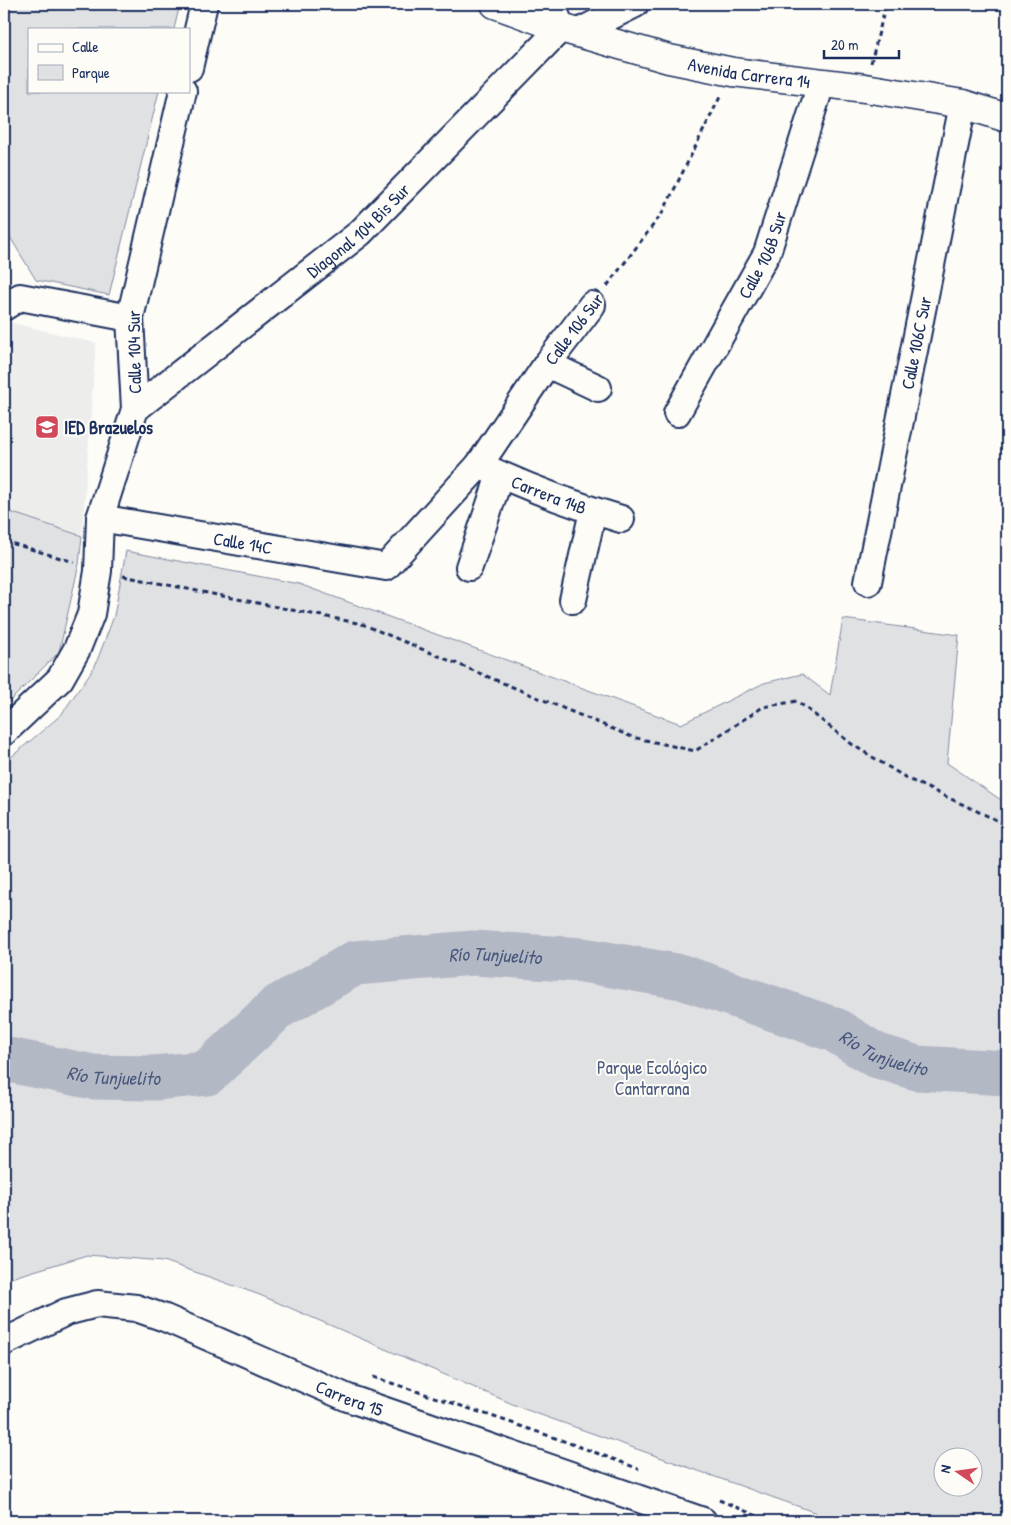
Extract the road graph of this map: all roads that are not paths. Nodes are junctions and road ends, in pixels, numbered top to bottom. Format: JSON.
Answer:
{"nodes":[{"id":1,"x":204,"y":4,"type":"edge"},
{"id":2,"x":496,"y":4,"type":"edge"},
{"id":3,"x":635,"y":4,"type":"edge"},
{"id":4,"x":563,"y":22,"type":"edge"},
{"id":5,"x":190,"y":64,"type":"edge"},
{"id":6,"x":822,"y":84,"type":"junction"},
{"id":7,"x":183,"y":92,"type":"edge"},
{"id":8,"x":963,"y":104,"type":"junction"},
{"id":9,"x":1007,"y":118,"type":"edge"},
{"id":10,"x":592,"y":305,"type":"road end"},
{"id":11,"x":4,"y":307,"type":"edge"},
{"id":12,"x":130,"y":318,"type":"junction"},
{"id":13,"x":548,"y":364,"type":"junction"},
{"id":14,"x":598,"y":388,"type":"dead end"},
{"id":15,"x":135,"y":409,"type":"junction"},
{"id":16,"x":677,"y":413,"type":"dead end"},
{"id":17,"x":489,"y":470,"type":"junction"},
{"id":18,"x":593,"y":511,"type":"junction"},
{"id":19,"x":100,"y":518,"type":"junction"},
{"id":20,"x":621,"y":519,"type":"dead end"},
{"id":21,"x":469,"y":567,"type":"dead end"},
{"id":22,"x":386,"y":568,"type":"joint"},
{"id":23,"x":868,"y":582,"type":"dead end"},
{"id":24,"x":573,"y":600,"type":"dead end"},
{"id":25,"x":4,"y":732,"type":"edge"},
{"id":26,"x":5,"y":1347,"type":"edge"},
{"id":27,"x":703,"y":1521,"type":"edge"}],
"edges":[{"from":1,"to":5,"type":"street"},
{"from":2,"to":4,"type":"main road","name":"Avenida Carrera 14"},
{"from":3,"to":4,"type":"street","name":"Diagonal 104 Bis Sur"},
{"from":4,"to":6,"type":"main road","name":"Avenida Carrera 14"},
{"from":4,"to":15,"type":"street","name":"Diagonal 104 Bis Sur"},
{"from":6,"to":8,"type":"main road","name":"Avenida Carrera 14"},
{"from":6,"to":16,"type":"street","name":"Calle 106B Sur"},
{"from":7,"to":12,"type":"street","name":"Calle 104 Sur"},
{"from":8,"to":9,"type":"main road","name":"Avenida Carrera 14"},
{"from":8,"to":23,"type":"street","name":"Calle 106C Sur"},
{"from":10,"to":13,"type":"street","name":"Calle 106 Sur"},
{"from":11,"to":12,"type":"street"},
{"from":12,"to":15,"type":"street","name":"Calle 104 Sur"},
{"from":13,"to":14,"type":"street"},
{"from":13,"to":17,"type":"street","name":"Calle 106 Sur"},
{"from":15,"to":19,"type":"street","name":"Calle 104 Sur"},
{"from":17,"to":18,"type":"street","name":"Carrera 14B"},
{"from":17,"to":21,"type":"street"},
{"from":17,"to":22,"type":"street","name":"Calle 106 Sur"},
{"from":18,"to":20,"type":"street","name":"Carrera 14B"},
{"from":18,"to":24,"type":"street"},
{"from":19,"to":22,"type":"street","name":"Calle 14C"},
{"from":19,"to":25,"type":"street","name":"Calle 104 Sur"},
{"from":26,"to":27,"type":"street","name":"Carrera 15"}]}
